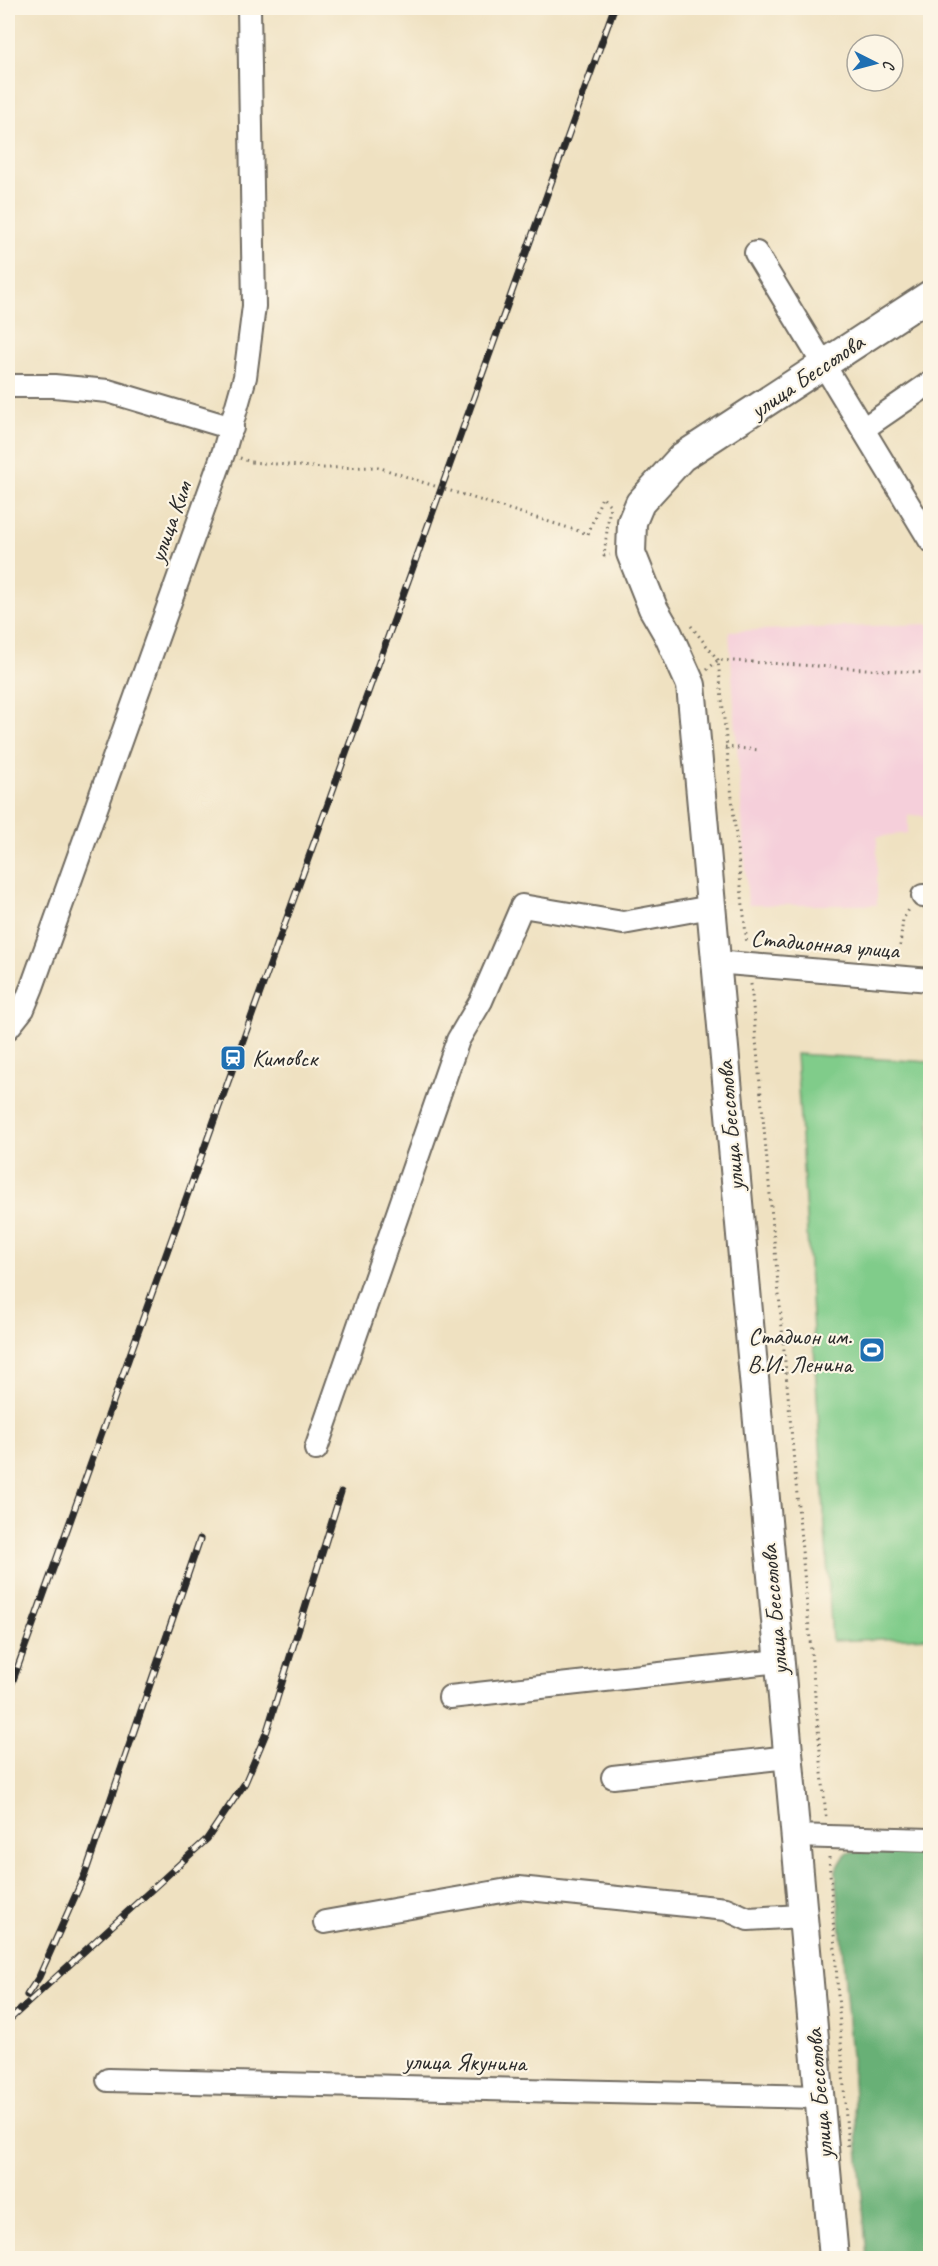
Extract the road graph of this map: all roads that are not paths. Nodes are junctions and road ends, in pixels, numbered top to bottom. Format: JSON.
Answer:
{"nodes":[{"id":1,"x":249,"y":8,"type":"edge"},
{"id":2,"x":756,"y":253,"type":"dead end"},
{"id":3,"x":930,"y":295,"type":"edge"},
{"id":4,"x":824,"y":364,"type":"junction"},
{"id":5,"x":930,"y":383,"type":"edge"},
{"id":6,"x":8,"y":386,"type":"edge"},
{"id":7,"x":232,"y":428,"type":"junction"},
{"id":8,"x":863,"y":429,"type":"junction"},
{"id":9,"x":930,"y":540,"type":"edge"},
{"id":10,"x":711,"y":907,"type":"junction"},
{"id":11,"x":716,"y":962,"type":"junction"},
{"id":12,"x":930,"y":980,"type":"edge"},
{"id":13,"x":8,"y":1028,"type":"edge"},
{"id":14,"x":316,"y":1449,"type":"dead end"},
{"id":15,"x":779,"y":1661,"type":"junction"},
{"id":16,"x":450,"y":1697,"type":"dead end"},
{"id":17,"x":788,"y":1757,"type":"junction"},
{"id":18,"x":613,"y":1777,"type":"dead end"},
{"id":19,"x":795,"y":1836,"type":"junction"},
{"id":20,"x":930,"y":1840,"type":"edge"},
{"id":21,"x":802,"y":1916,"type":"junction"},
{"id":22,"x":325,"y":1922,"type":"dead end"},
{"id":23,"x":108,"y":2080,"type":"dead end"},
{"id":24,"x":820,"y":2097,"type":"junction"},
{"id":25,"x":834,"y":2259,"type":"edge"}],
"edges":[{"from":1,"to":7,"type":"street","name":"улица Ким"},
{"from":2,"to":4,"type":"street"},
{"from":3,"to":4,"type":"main road","name":"улица Бессолова"},
{"from":4,"to":8,"type":"street"},
{"from":4,"to":10,"type":"main road","name":"улица Бессолова"},
{"from":5,"to":8,"type":"street"},
{"from":6,"to":7,"type":"street"},
{"from":7,"to":13,"type":"street","name":"улица Ким"},
{"from":8,"to":9,"type":"street"},
{"from":10,"to":11,"type":"main road","name":"улица Бессолова"},
{"from":10,"to":14,"type":"street"},
{"from":11,"to":12,"type":"street","name":"Стадионная улица"},
{"from":11,"to":15,"type":"main road","name":"улица Бессолова"},
{"from":15,"to":16,"type":"street"},
{"from":15,"to":17,"type":"main road","name":"улица Бессолова"},
{"from":17,"to":18,"type":"street"},
{"from":17,"to":19,"type":"main road","name":"улица Бессолова"},
{"from":19,"to":20,"type":"street"},
{"from":19,"to":21,"type":"main road","name":"улица Бессолова"},
{"from":21,"to":22,"type":"street"},
{"from":21,"to":24,"type":"main road","name":"улица Бессолова"},
{"from":23,"to":24,"type":"street","name":"улица Якунина"},
{"from":24,"to":25,"type":"main road","name":"улица Бессолова"}]}
